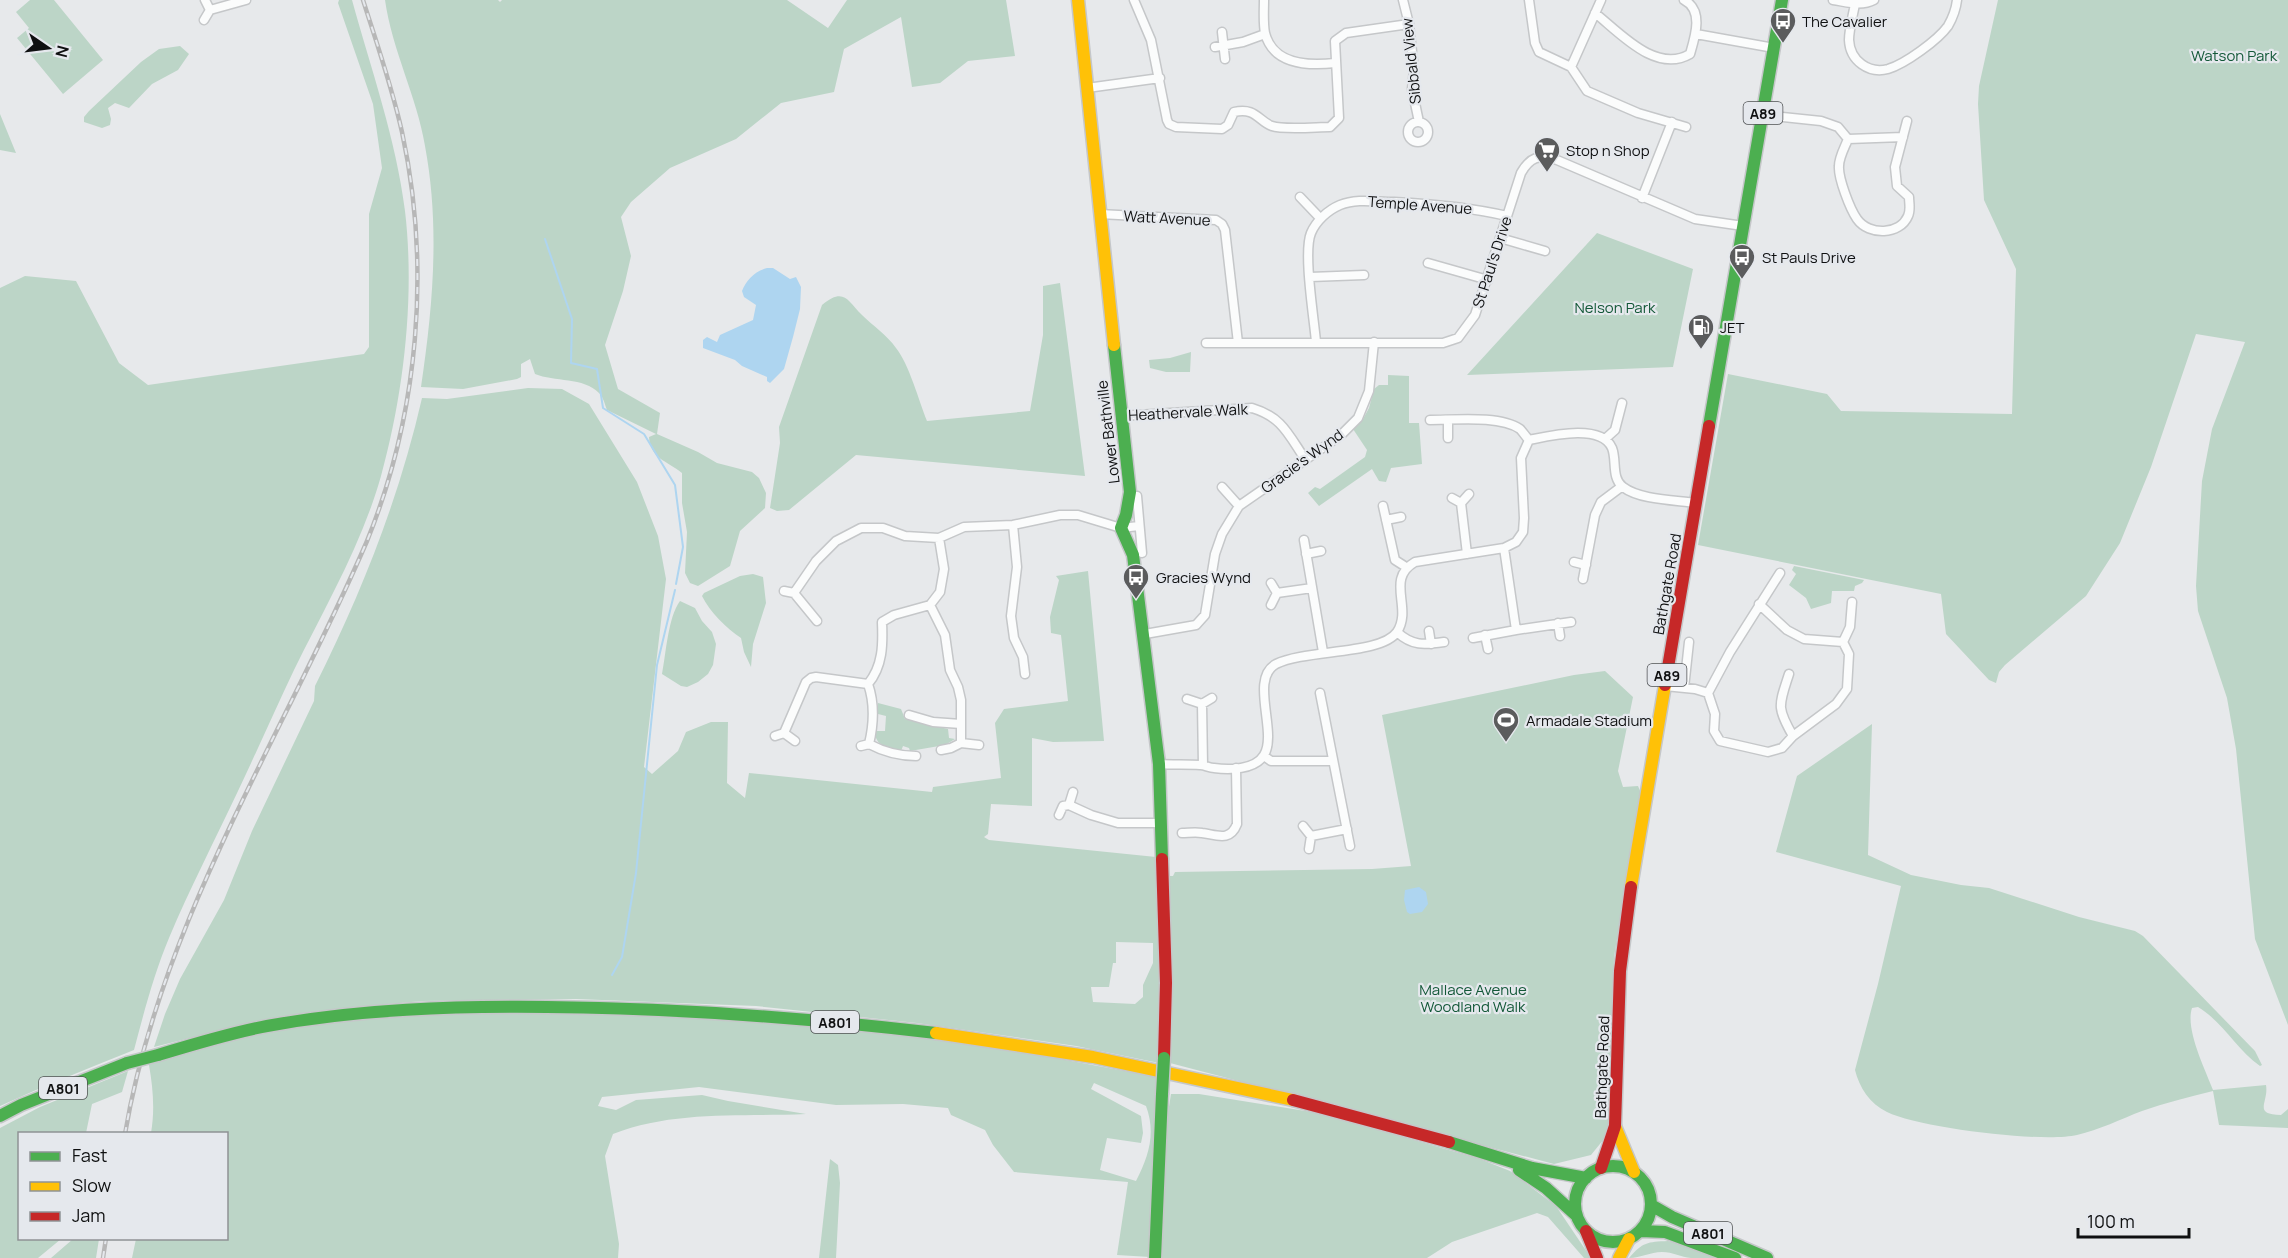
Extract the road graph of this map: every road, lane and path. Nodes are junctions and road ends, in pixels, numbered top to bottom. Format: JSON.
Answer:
{"nodes":[{"id":1,"x":205,"y":0,"type":"edge"},
{"id":2,"x":246,"y":0,"type":"edge"},
{"id":3,"x":1078,"y":0,"type":"edge"},
{"id":4,"x":1134,"y":0,"type":"edge"},
{"id":5,"x":1264,"y":0,"type":"edge"},
{"id":6,"x":1404,"y":0,"type":"edge"},
{"id":7,"x":1529,"y":0,"type":"edge"},
{"id":8,"x":1600,"y":0,"type":"edge"},
{"id":9,"x":1684,"y":0,"type":"edge"},
{"id":10,"x":1782,"y":0,"type":"edge"},
{"id":11,"x":1833,"y":0,"type":"edge"},
{"id":12,"x":1874,"y":0,"type":"edge"},
{"id":13,"x":1957,"y":0,"type":"edge"},
{"id":14,"x":1855,"y":4,"type":"junction"},
{"id":15,"x":210,"y":10,"type":"junction"},
{"id":16,"x":1595,"y":13,"type":"junction"},
{"id":17,"x":204,"y":20,"type":"dead end"},
{"id":18,"x":1409,"y":24,"type":"junction"},
{"id":19,"x":1222,"y":32,"type":"dead end"},
{"id":20,"x":1265,"y":34,"type":"junction"},
{"id":21,"x":1696,"y":34,"type":"junction"},
{"id":22,"x":1220,"y":46,"type":"junction"},
{"id":23,"x":1774,"y":48,"type":"junction"},
{"id":24,"x":1225,"y":59,"type":"dead end"},
{"id":25,"x":1335,"y":63,"type":"junction"},
{"id":26,"x":1571,"y":67,"type":"junction"},
{"id":27,"x":1160,"y":78,"type":"junction"},
{"id":28,"x":1087,"y":88,"type":"junction"},
{"id":29,"x":1763,"y":115,"type":"junction"},
{"id":30,"x":1907,"y":121,"type":"dead end"},
{"id":31,"x":1419,"y":122,"type":"dead end"},
{"id":32,"x":1672,"y":122,"type":"junction"},
{"id":33,"x":1686,"y":127,"type":"dead end"},
{"id":34,"x":1902,"y":137,"type":"junction"},
{"id":35,"x":1848,"y":139,"type":"junction"},
{"id":36,"x":1300,"y":197,"type":"dead end"},
{"id":37,"x":1642,"y":198,"type":"junction"},
{"id":38,"x":1099,"y":214,"type":"junction"},
{"id":39,"x":1507,"y":216,"type":"junction"},
{"id":40,"x":1320,"y":218,"type":"junction"},
{"id":41,"x":1743,"y":226,"type":"junction"},
{"id":42,"x":1500,"y":238,"type":"junction"},
{"id":43,"x":1545,"y":251,"type":"dead end"},
{"id":44,"x":1428,"y":262,"type":"dead end"},
{"id":45,"x":1365,"y":275,"type":"dead end"},
{"id":46,"x":1310,"y":277,"type":"junction"},
{"id":47,"x":1488,"y":280,"type":"junction"},
{"id":48,"x":1317,"y":342,"type":"junction"},
{"id":49,"x":1374,"y":342,"type":"junction"},
{"id":50,"x":1206,"y":343,"type":"dead end"},
{"id":51,"x":1238,"y":343,"type":"junction"},
{"id":52,"x":1622,"y":404,"type":"dead end"},
{"id":53,"x":1120,"y":416,"type":"junction"},
{"id":54,"x":1430,"y":420,"type":"dead end"},
{"id":55,"x":1448,"y":420,"type":"junction"},
{"id":56,"x":1448,"y":438,"type":"dead end"},
{"id":57,"x":1605,"y":439,"type":"junction"},
{"id":58,"x":1529,"y":440,"type":"junction"},
{"id":59,"x":1305,"y":459,"type":"junction"},
{"id":60,"x":1222,"y":487,"type":"dead end"},
{"id":61,"x":1621,"y":487,"type":"junction"},
{"id":62,"x":1469,"y":494,"type":"dead end"},
{"id":63,"x":1137,"y":496,"type":"dead end"},
{"id":64,"x":1452,"y":498,"type":"dead end"},
{"id":65,"x":1461,"y":503,"type":"junction"},
{"id":66,"x":1696,"y":503,"type":"junction"},
{"id":67,"x":1239,"y":506,"type":"junction"},
{"id":68,"x":1383,"y":506,"type":"dead end"},
{"id":69,"x":1401,"y":517,"type":"dead end"},
{"id":70,"x":1386,"y":520,"type":"junction"},
{"id":71,"x":1013,"y":525,"type":"junction"},
{"id":72,"x":1139,"y":526,"type":"junction"},
{"id":73,"x":1121,"y":528,"type":"junction"},
{"id":74,"x":939,"y":538,"type":"junction"},
{"id":75,"x":1304,"y":540,"type":"dead end"},
{"id":76,"x":1504,"y":548,"type":"junction"},
{"id":77,"x":1321,"y":551,"type":"dead end"},
{"id":78,"x":1142,"y":553,"type":"dead end"},
{"id":79,"x":1306,"y":554,"type":"junction"},
{"id":80,"x":1467,"y":554,"type":"junction"},
{"id":81,"x":1574,"y":562,"type":"dead end"},
{"id":82,"x":1586,"y":564,"type":"junction"},
{"id":83,"x":1406,"y":567,"type":"junction"},
{"id":84,"x":1780,"y":573,"type":"dead end"},
{"id":85,"x":1583,"y":579,"type":"dead end"},
{"id":86,"x":1271,"y":583,"type":"dead end"},
{"id":87,"x":1312,"y":588,"type":"junction"},
{"id":88,"x":784,"y":591,"type":"dead end"},
{"id":89,"x":794,"y":593,"type":"junction"},
{"id":90,"x":1277,"y":593,"type":"junction"},
{"id":91,"x":1852,"y":602,"type":"dead end"},
{"id":92,"x":1759,"y":604,"type":"junction"},
{"id":93,"x":930,"y":605,"type":"junction"},
{"id":94,"x":1271,"y":605,"type":"dead end"},
{"id":95,"x":817,"y":621,"type":"dead end"},
{"id":96,"x":1571,"y":622,"type":"dead end"},
{"id":97,"x":1558,"y":624,"type":"junction"},
{"id":98,"x":1516,"y":630,"type":"junction"},
{"id":99,"x":1429,"y":631,"type":"dead end"},
{"id":100,"x":1397,"y":632,"type":"junction"},
{"id":101,"x":1145,"y":634,"type":"junction"},
{"id":102,"x":1485,"y":635,"type":"junction"},
{"id":103,"x":1560,"y":636,"type":"dead end"},
{"id":104,"x":1473,"y":638,"type":"dead end"},
{"id":105,"x":1444,"y":642,"type":"dead end"},
{"id":106,"x":1689,"y":642,"type":"dead end"},
{"id":107,"x":1843,"y":642,"type":"junction"},
{"id":108,"x":1431,"y":644,"type":"junction"},
{"id":109,"x":1488,"y":649,"type":"dead end"},
{"id":110,"x":1323,"y":652,"type":"junction"},
{"id":111,"x":1025,"y":674,"type":"dead end"},
{"id":112,"x":1789,"y":674,"type":"dead end"},
{"id":113,"x":867,"y":684,"type":"junction"},
{"id":114,"x":1665,"y":686,"type":"junction"},
{"id":115,"x":1684,"y":688,"type":"junction"},
{"id":116,"x":1320,"y":693,"type":"dead end"},
{"id":117,"x":1708,"y":693,"type":"junction"},
{"id":118,"x":1212,"y":698,"type":"dead end"},
{"id":119,"x":1187,"y":699,"type":"dead end"},
{"id":120,"x":1202,"y":704,"type":"junction"},
{"id":121,"x":909,"y":715,"type":"dead end"},
{"id":122,"x":961,"y":723,"type":"junction"},
{"id":123,"x":784,"y":733,"type":"junction"},
{"id":124,"x":775,"y":735,"type":"dead end"},
{"id":125,"x":1793,"y":736,"type":"junction"},
{"id":126,"x":795,"y":741,"type":"dead end"},
{"id":127,"x":961,"y":743,"type":"junction"},
{"id":128,"x":979,"y":745,"type":"dead end"},
{"id":129,"x":941,"y":750,"type":"dead end"},
{"id":130,"x":916,"y":756,"type":"dead end"},
{"id":131,"x":1264,"y":756,"type":"junction"},
{"id":132,"x":1334,"y":761,"type":"junction"},
{"id":133,"x":1159,"y":764,"type":"junction"},
{"id":134,"x":1203,"y":765,"type":"junction"},
{"id":135,"x":1236,"y":768,"type":"junction"},
{"id":136,"x":1073,"y":792,"type":"dead end"},
{"id":137,"x":1069,"y":805,"type":"junction"},
{"id":138,"x":1059,"y":815,"type":"dead end"},
{"id":139,"x":1161,"y":823,"type":"junction"},
{"id":140,"x":1303,"y":826,"type":"dead end"},
{"id":141,"x":1347,"y":829,"type":"junction"},
{"id":142,"x":1182,"y":833,"type":"dead end"},
{"id":143,"x":1311,"y":836,"type":"junction"},
{"id":144,"x":1350,"y":846,"type":"dead end"},
{"id":145,"x":1309,"y":849,"type":"dead end"},
{"id":146,"x":0,"y":1116,"type":"edge"},
{"id":147,"x":1615,"y":1126,"type":"junction"},
{"id":148,"x":1502,"y":1159,"type":"junction"},
{"id":149,"x":1601,"y":1168,"type":"junction"},
{"id":150,"x":1634,"y":1172,"type":"junction"},
{"id":151,"x":1586,"y":1178,"type":"junction"},
{"id":152,"x":1651,"y":1205,"type":"junction"},
{"id":153,"x":1577,"y":1216,"type":"junction"},
{"id":154,"x":1586,"y":1231,"type":"junction"},
{"id":155,"x":1641,"y":1231,"type":"junction"},
{"id":156,"x":1629,"y":1239,"type":"junction"},
{"id":157,"x":1155,"y":1258,"type":"edge"},
{"id":158,"x":1597,"y":1258,"type":"edge"},
{"id":159,"x":1619,"y":1258,"type":"edge"},
{"id":160,"x":1735,"y":1258,"type":"edge"},
{"id":161,"x":1767,"y":1258,"type":"edge"}],
"edges":[{"from":1,"to":15,"type":"street"},
{"from":2,"to":15,"type":"street"},
{"from":3,"to":28,"type":"main road","name":"Lower Bathville"},
{"from":4,"to":27,"type":"street"},
{"from":5,"to":20,"type":"street"},
{"from":6,"to":18,"type":"street","name":"Sibbald View"},
{"from":7,"to":26,"type":"street"},
{"from":8,"to":16,"type":"street"},
{"from":9,"to":21,"type":"street"},
{"from":10,"to":23,"type":"main road","number":"A89"},
{"from":11,"to":14,"type":"street"},
{"from":12,"to":14,"type":"street"},
{"from":13,"to":14,"type":"street"},
{"from":15,"to":17,"type":"street"},
{"from":16,"to":21,"type":"street"},
{"from":16,"to":26,"type":"street"},
{"from":18,"to":25,"type":"street"},
{"from":18,"to":31,"type":"street","name":"Sibbald View"},
{"from":19,"to":22,"type":"street"},
{"from":20,"to":22,"type":"street"},
{"from":20,"to":25,"type":"street"},
{"from":21,"to":23,"type":"street"},
{"from":22,"to":24,"type":"street"},
{"from":23,"to":29,"type":"main road","number":"A89"},
{"from":25,"to":27,"type":"street"},
{"from":26,"to":32,"type":"street"},
{"from":27,"to":28,"type":"street"},
{"from":28,"to":38,"type":"main road","name":"Lower Bathville"},
{"from":29,"to":35,"type":"street"},
{"from":29,"to":41,"type":"main road","number":"A89"},
{"from":30,"to":34,"type":"street"},
{"from":32,"to":33,"type":"street"},
{"from":32,"to":37,"type":"street"},
{"from":34,"to":35,"type":"street"},
{"from":34,"to":35,"type":"street"},
{"from":36,"to":40,"type":"street"},
{"from":37,"to":39,"type":"street","name":"St Paul's Drive"},
{"from":37,"to":41,"type":"street","name":"St Paul's Drive"},
{"from":38,"to":51,"type":"street","name":"Watt Avenue"},
{"from":38,"to":53,"type":"main road","name":"Lower Bathville"},
{"from":39,"to":40,"type":"street","name":"Temple Avenue"},
{"from":39,"to":42,"type":"street","name":"St Paul's Drive"},
{"from":40,"to":46,"type":"street"},
{"from":41,"to":66,"type":"main road","name":"Bathgate Road","number":"A89"},
{"from":42,"to":43,"type":"street"},
{"from":42,"to":47,"type":"street","name":"St Paul's Drive"},
{"from":44,"to":47,"type":"street"},
{"from":45,"to":46,"type":"street"},
{"from":46,"to":48,"type":"street"},
{"from":47,"to":49,"type":"street","name":"St Paul's Drive"},
{"from":48,"to":49,"type":"street","name":"St Paul's Drive"},
{"from":48,"to":51,"type":"street","name":"St Paul's Drive"},
{"from":49,"to":59,"type":"street","name":"Gracie's Wynd"},
{"from":50,"to":51,"type":"street","name":"St Paul's Drive"},
{"from":52,"to":57,"type":"street"},
{"from":53,"to":59,"type":"street","name":"Heathervale Walk"},
{"from":53,"to":73,"type":"main road","name":"Lower Bathville"},
{"from":54,"to":55,"type":"street"},
{"from":55,"to":56,"type":"street"},
{"from":55,"to":58,"type":"street"},
{"from":57,"to":58,"type":"street"},
{"from":57,"to":61,"type":"street"},
{"from":58,"to":76,"type":"street"},
{"from":59,"to":67,"type":"street","name":"Gracie's Wynd"},
{"from":60,"to":67,"type":"street"},
{"from":61,"to":66,"type":"street"},
{"from":61,"to":82,"type":"street"},
{"from":62,"to":65,"type":"street"},
{"from":63,"to":72,"type":"street"},
{"from":64,"to":65,"type":"street"},
{"from":65,"to":80,"type":"street"},
{"from":66,"to":114,"type":"main road","name":"Bathgate Road","number":"A89"},
{"from":67,"to":101,"type":"street","name":"Gracie's Wynd"},
{"from":68,"to":70,"type":"street"},
{"from":69,"to":70,"type":"street"},
{"from":70,"to":83,"type":"street"},
{"from":71,"to":73,"type":"street"},
{"from":71,"to":74,"type":"street"},
{"from":71,"to":111,"type":"street"},
{"from":72,"to":73,"type":"street"},
{"from":72,"to":78,"type":"street"},
{"from":73,"to":101,"type":"main road"},
{"from":74,"to":89,"type":"street"},
{"from":74,"to":93,"type":"street"},
{"from":75,"to":79,"type":"street"},
{"from":76,"to":80,"type":"street"},
{"from":76,"to":98,"type":"street"},
{"from":77,"to":79,"type":"street"},
{"from":79,"to":87,"type":"street"},
{"from":80,"to":83,"type":"street"},
{"from":81,"to":82,"type":"street"},
{"from":82,"to":85,"type":"street"},
{"from":83,"to":100,"type":"street"},
{"from":84,"to":92,"type":"street"},
{"from":86,"to":90,"type":"street"},
{"from":87,"to":90,"type":"street"},
{"from":87,"to":110,"type":"street"},
{"from":88,"to":89,"type":"street"},
{"from":89,"to":95,"type":"street"},
{"from":90,"to":94,"type":"street"},
{"from":91,"to":107,"type":"street"},
{"from":92,"to":107,"type":"street"},
{"from":92,"to":117,"type":"street"},
{"from":93,"to":113,"type":"street"},
{"from":93,"to":122,"type":"street"},
{"from":96,"to":97,"type":"street"},
{"from":97,"to":98,"type":"street"},
{"from":97,"to":103,"type":"street"},
{"from":98,"to":102,"type":"street"},
{"from":99,"to":108,"type":"street"},
{"from":100,"to":108,"type":"street"},
{"from":100,"to":110,"type":"street"},
{"from":101,"to":133,"type":"main road"},
{"from":102,"to":104,"type":"street"},
{"from":102,"to":109,"type":"street"},
{"from":105,"to":108,"type":"street"},
{"from":106,"to":115,"type":"street"},
{"from":107,"to":125,"type":"street"},
{"from":110,"to":131,"type":"street"},
{"from":112,"to":125,"type":"street"},
{"from":113,"to":123,"type":"street"},
{"from":113,"to":130,"type":"street"},
{"from":114,"to":115,"type":"street"},
{"from":114,"to":147,"type":"main road","name":"Bathgate Road","number":"A89"},
{"from":115,"to":117,"type":"street"},
{"from":116,"to":132,"type":"street"},
{"from":117,"to":125,"type":"street"},
{"from":118,"to":120,"type":"street"},
{"from":119,"to":120,"type":"street"},
{"from":120,"to":134,"type":"street"},
{"from":121,"to":122,"type":"street"},
{"from":122,"to":127,"type":"street"},
{"from":123,"to":124,"type":"street"},
{"from":123,"to":126,"type":"street"},
{"from":127,"to":128,"type":"street"},
{"from":127,"to":129,"type":"street"},
{"from":131,"to":132,"type":"street"},
{"from":131,"to":135,"type":"street"},
{"from":132,"to":141,"type":"street"},
{"from":133,"to":134,"type":"street"},
{"from":133,"to":139,"type":"main road"},
{"from":134,"to":135,"type":"street"},
{"from":135,"to":142,"type":"street"},
{"from":136,"to":137,"type":"street"},
{"from":137,"to":138,"type":"street"},
{"from":137,"to":139,"type":"street"},
{"from":139,"to":157,"type":"main road","bridge":true},
{"from":140,"to":143,"type":"street"},
{"from":141,"to":143,"type":"street"},
{"from":141,"to":144,"type":"street"},
{"from":143,"to":145,"type":"street"},
{"from":146,"to":148,"type":"main road","number":"A801","bridge":true},
{"from":147,"to":149,"type":"main road","name":"Bathgate Road","number":"A89"},
{"from":147,"to":150,"type":"main road","name":"Bathgate Road","number":"A89"},
{"from":148,"to":151,"type":"main road","number":"A801"},
{"from":148,"to":153,"type":"main road","number":"A801"},
{"from":149,"to":150,"type":"main road"},
{"from":149,"to":151,"type":"main road"},
{"from":150,"to":152,"type":"main road","number":"A89"},
{"from":151,"to":153,"type":"main road"},
{"from":152,"to":155,"type":"main road"},
{"from":152,"to":161,"type":"main road","number":"A801"},
{"from":153,"to":154,"type":"main road"},
{"from":154,"to":156,"type":"main road"},
{"from":154,"to":158,"type":"main road"},
{"from":155,"to":156,"type":"main road"},
{"from":155,"to":160,"type":"main road","number":"A801"},
{"from":156,"to":159,"type":"main road"}]}
